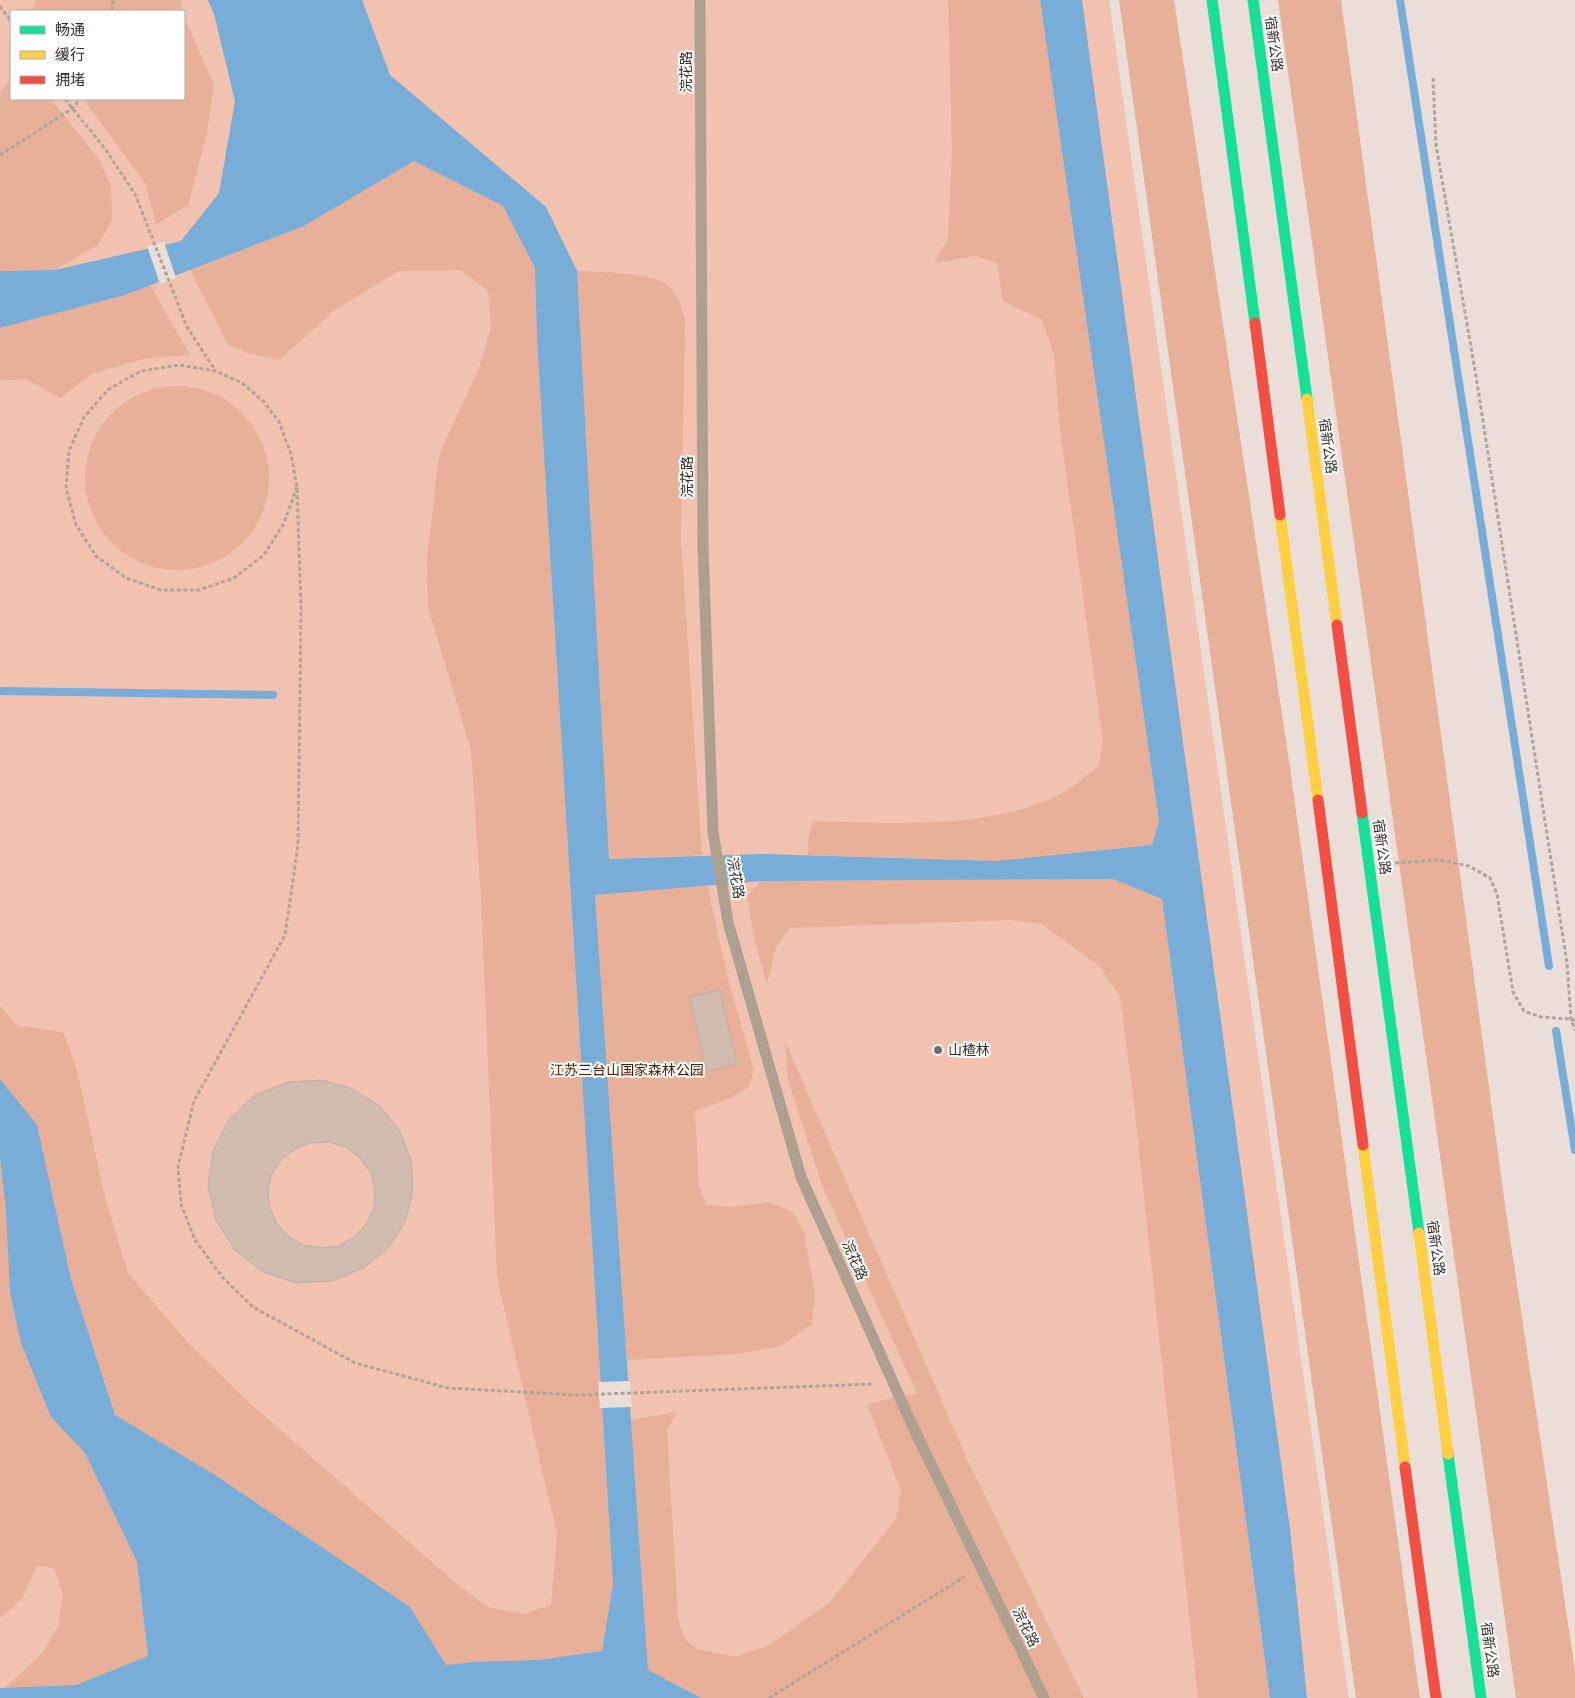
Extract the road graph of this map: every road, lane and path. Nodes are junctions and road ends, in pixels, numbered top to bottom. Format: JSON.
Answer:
{"nodes":[{"id":1,"x":700,"y":0,"type":"edge"},
{"id":2,"x":1212,"y":0,"type":"edge"},
{"id":3,"x":1253,"y":0,"type":"edge"},
{"id":4,"x":0,"y":6,"type":"edge"},
{"id":5,"x":10,"y":21,"type":"edge"},
{"id":6,"x":1433,"y":78,"type":"dead end"},
{"id":7,"x":66,"y":100,"type":"edge"},
{"id":8,"x":79,"y":100,"type":"edge"},
{"id":9,"x":72,"y":109,"type":"junction"},
{"id":10,"x":0,"y":155,"type":"edge"},
{"id":11,"x":216,"y":370,"type":"junction"},
{"id":12,"x":297,"y":487,"type":"junction"},
{"id":13,"x":1369,"y":865,"type":"junction"},
{"id":14,"x":1571,"y":1019,"type":"junction"},
{"id":15,"x":1575,"y":1021,"type":"edge"},
{"id":16,"x":1575,"y":1030,"type":"edge"},
{"id":17,"x":894,"y":1384,"type":"junction"},
{"id":18,"x":981,"y":1567,"type":"junction"},
{"id":19,"x":769,"y":1698,"type":"edge"},
{"id":20,"x":1044,"y":1698,"type":"edge"},
{"id":21,"x":1436,"y":1698,"type":"edge"},
{"id":22,"x":1481,"y":1698,"type":"edge"}],
"edges":[{"from":1,"to":17,"type":"lane","name":"浣花路"},
{"from":2,"to":21,"type":"highway"},
{"from":3,"to":13,"type":"highway","name":"宿新公路"},
{"from":4,"to":5,"type":"path"},
{"from":6,"to":14,"type":"path"},
{"from":7,"to":9,"type":"path"},
{"from":8,"to":9,"type":"path"},
{"from":9,"to":10,"type":"path"},
{"from":9,"to":11,"type":"path"},
{"from":11,"to":12,"type":"path"},
{"from":11,"to":12,"type":"path"},
{"from":12,"to":17,"type":"path"},
{"from":13,"to":14,"type":"path"},
{"from":13,"to":22,"type":"highway","name":"宿新公路"},
{"from":14,"to":15,"type":"path"},
{"from":14,"to":16,"type":"path"},
{"from":17,"to":18,"type":"lane","name":"浣花路"},
{"from":18,"to":19,"type":"path"},
{"from":18,"to":20,"type":"lane","name":"浣花路"}]}
